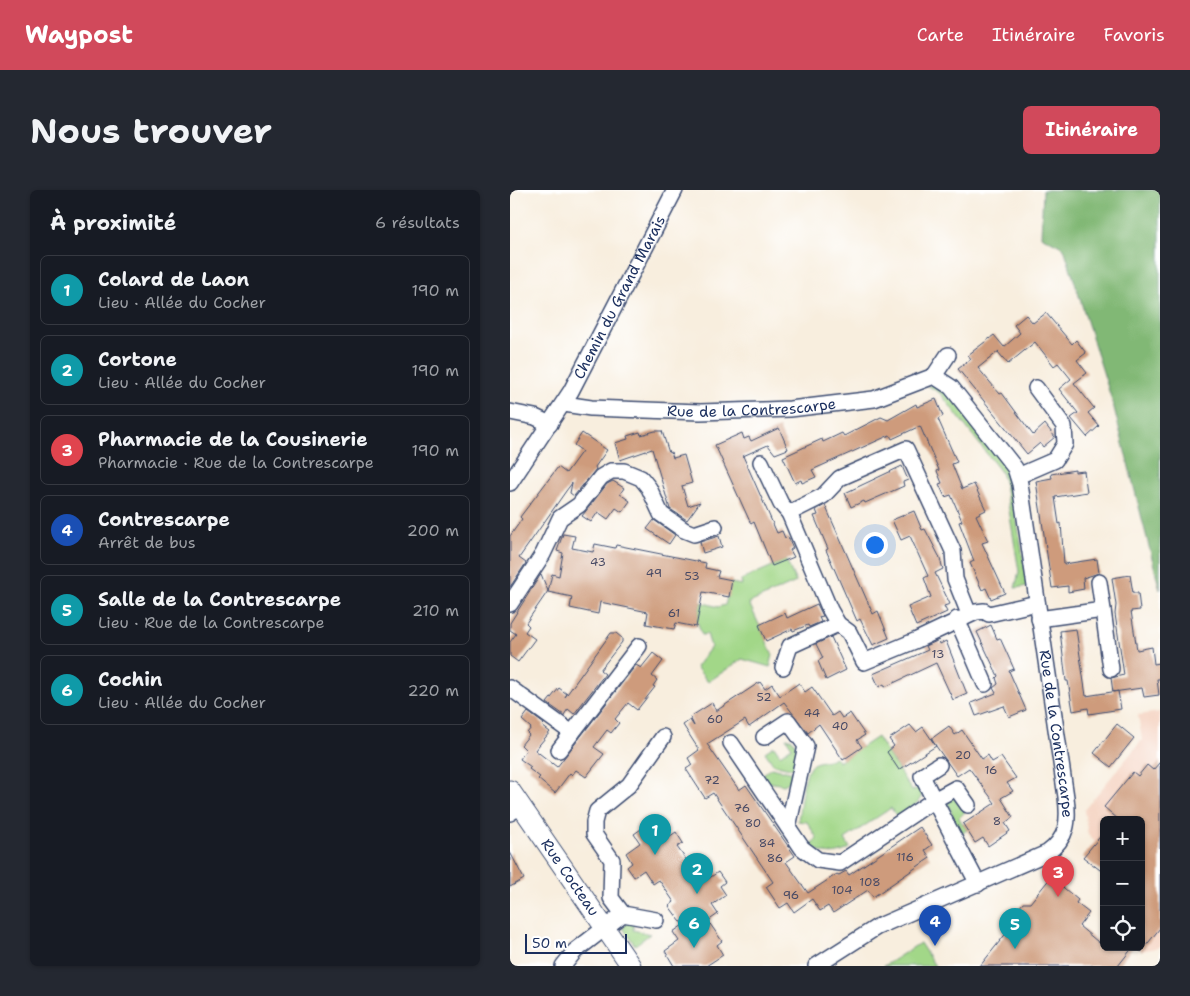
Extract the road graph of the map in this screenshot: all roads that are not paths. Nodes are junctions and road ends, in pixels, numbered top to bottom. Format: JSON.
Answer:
{"nodes":[{"id":1,"x":675,"y":190,"type":"edge"},
{"id":2,"x":948,"y":355,"type":"dead end"},
{"id":3,"x":934,"y":376,"type":"junction"},
{"id":4,"x":1036,"y":388,"type":"dead end"},
{"id":5,"x":564,"y":404,"type":"junction"},
{"id":6,"x":510,"y":412,"type":"edge"},
{"id":7,"x":550,"y":424,"type":"junction"},
{"id":8,"x":761,"y":462,"type":"dead end"},
{"id":9,"x":1018,"y":476,"type":"junction"},
{"id":10,"x":510,"y":483,"type":"edge"},
{"id":11,"x":789,"y":513,"type":"junction"},
{"id":12,"x":715,"y":527,"type":"dead end"},
{"id":13,"x":1099,"y":582,"type":"dead end"},
{"id":14,"x":1037,"y":603,"type":"junction"},
{"id":15,"x":510,"y":604,"type":"edge"},
{"id":16,"x":1103,"y":610,"type":"junction"},
{"id":17,"x":963,"y":617,"type":"junction"},
{"id":18,"x":1039,"y":619,"type":"junction"},
{"id":19,"x":838,"y":624,"type":"junction"},
{"id":20,"x":639,"y":646,"type":"dead end"},
{"id":21,"x":783,"y":666,"type":"dead end"},
{"id":22,"x":1111,"y":668,"type":"dead end"},
{"id":23,"x":985,"y":684,"type":"dead end"},
{"id":24,"x":510,"y":688,"type":"edge"},
{"id":25,"x":572,"y":733,"type":"junction"},
{"id":26,"x":663,"y":737,"type":"dead end"},
{"id":27,"x":764,"y":737,"type":"dead end"},
{"id":28,"x":731,"y":743,"type":"dead end"},
{"id":29,"x":559,"y":750,"type":"dead end"},
{"id":30,"x":939,"y":765,"type":"dead end"},
{"id":31,"x":510,"y":790,"type":"edge"},
{"id":32,"x":934,"y":800,"type":"junction"},
{"id":33,"x":968,"y":805,"type":"dead end"},
{"id":34,"x":516,"y":810,"type":"edge"},
{"id":35,"x":788,"y":827,"type":"junction"},
{"id":36,"x":978,"y":884,"type":"junction"},
{"id":37,"x":623,"y":914,"type":"junction"},
{"id":38,"x":656,"y":920,"type":"dead end"},
{"id":39,"x":604,"y":927,"type":"junction"},
{"id":40,"x":563,"y":966,"type":"edge"},
{"id":41,"x":631,"y":966,"type":"edge"},
{"id":42,"x":816,"y":966,"type":"edge"}],
"edges":[{"from":1,"to":5,"type":"street","name":"Chemin du Grand Marais"},
{"from":2,"to":3,"type":"street"},
{"from":3,"to":5,"type":"street","name":"Rue de la Contrescarpe"},
{"from":3,"to":9,"type":"street","name":"Rue de la Contrescarpe"},
{"from":4,"to":9,"type":"street"},
{"from":5,"to":7,"type":"street","name":"Chemin du Grand Marais"},
{"from":6,"to":7,"type":"street"},
{"from":7,"to":10,"type":"street","name":"Chemin du Grand Marais"},
{"from":8,"to":11,"type":"street"},
{"from":9,"to":14,"type":"street","name":"Rue de la Contrescarpe"},
{"from":11,"to":17,"type":"street"},
{"from":11,"to":19,"type":"street"},
{"from":12,"to":15,"type":"street"},
{"from":13,"to":16,"type":"street"},
{"from":14,"to":17,"type":"street"},
{"from":14,"to":18,"type":"street","name":"Rue de la Contrescarpe"},
{"from":16,"to":18,"type":"street"},
{"from":16,"to":22,"type":"street"},
{"from":17,"to":19,"type":"street"},
{"from":17,"to":23,"type":"street"},
{"from":18,"to":36,"type":"street","name":"Rue de la Contrescarpe"},
{"from":19,"to":21,"type":"street"},
{"from":20,"to":25,"type":"street"},
{"from":24,"to":25,"type":"street"},
{"from":25,"to":29,"type":"street"},
{"from":26,"to":37,"type":"street"},
{"from":27,"to":35,"type":"street"},
{"from":28,"to":35,"type":"street"},
{"from":30,"to":32,"type":"street"},
{"from":31,"to":34,"type":"street","name":"Rue Cocteau"},
{"from":32,"to":33,"type":"street"},
{"from":32,"to":35,"type":"street"},
{"from":32,"to":36,"type":"street"},
{"from":34,"to":39,"type":"street","name":"Rue Cocteau"},
{"from":36,"to":42,"type":"street","name":"Rue de la Contrescarpe"},
{"from":37,"to":38,"type":"street"},
{"from":37,"to":39,"type":"street"},
{"from":39,"to":40,"type":"street"},
{"from":39,"to":41,"type":"street","name":"Rue Cocteau"}]}
